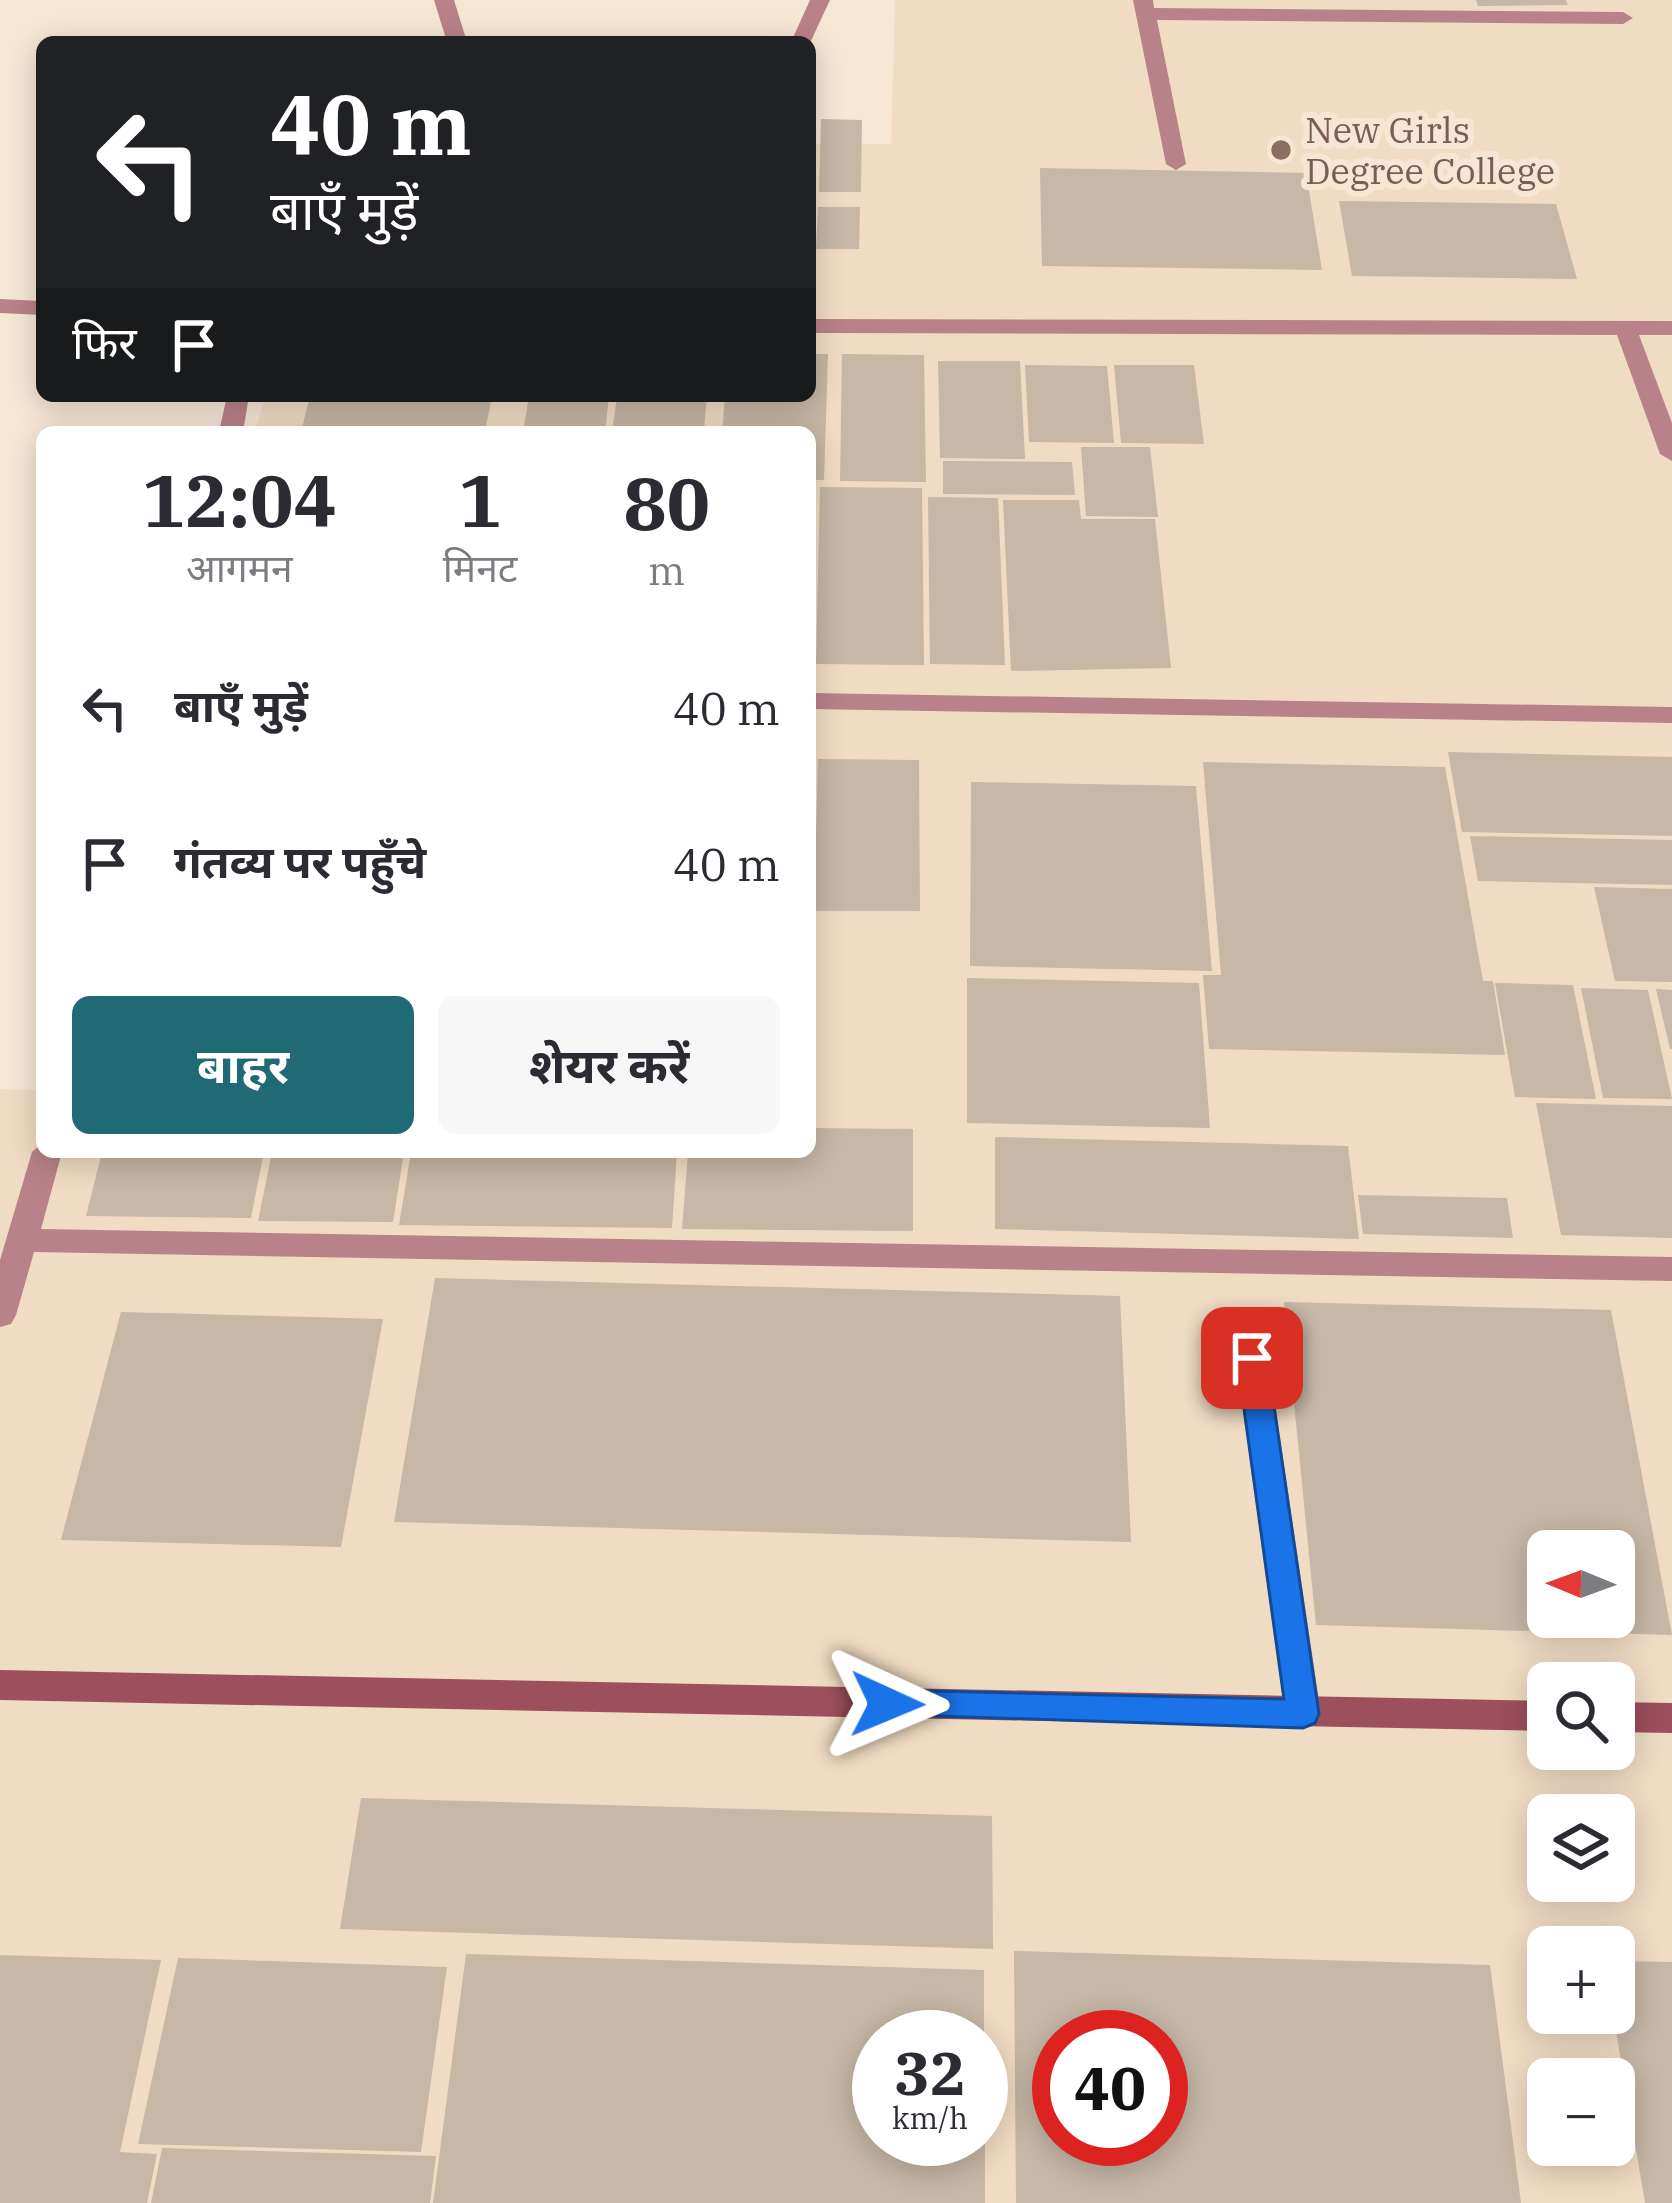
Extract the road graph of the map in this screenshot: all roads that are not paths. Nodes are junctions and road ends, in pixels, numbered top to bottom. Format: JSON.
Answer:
{"nodes":[{"id":1,"x":444,"y":0,"type":"edge"},
{"id":2,"x":820,"y":0,"type":"edge"},
{"id":3,"x":1144,"y":7,"type":"edge"},
{"id":4,"x":1623,"y":18,"type":"dead end"},
{"id":5,"x":455,"y":36,"type":"edge"},
{"id":6,"x":803,"y":36,"type":"edge"},
{"id":7,"x":1176,"y":164,"type":"dead end"},
{"id":8,"x":0,"y":306,"type":"edge"},
{"id":9,"x":36,"y":308,"type":"edge"},
{"id":10,"x":816,"y":326,"type":"edge"},
{"id":11,"x":1625,"y":327,"type":"junction"},
{"id":12,"x":1672,"y":328,"type":"edge"},
{"id":13,"x":1672,"y":454,"type":"edge"},
{"id":14,"x":816,"y":701,"type":"edge"},
{"id":15,"x":1672,"y":715,"type":"edge"},
{"id":16,"x":45,"y":1158,"type":"edge"},
{"id":17,"x":22,"y":1240,"type":"junction"},
{"id":18,"x":1672,"y":1269,"type":"edge"},
{"id":19,"x":0,"y":1315,"type":"edge"},
{"id":20,"x":1252,"y":1358,"type":"dead end"},
{"id":21,"x":0,"y":1685,"type":"edge"},
{"id":22,"x":1303,"y":1714,"type":"junction"},
{"id":23,"x":1527,"y":1716,"type":"edge"},
{"id":24,"x":1635,"y":1717,"type":"edge"},
{"id":25,"x":1672,"y":1718,"type":"edge"}],
"edges":[{"from":1,"to":5,"type":"street"},
{"from":2,"to":6,"type":"street"},
{"from":3,"to":4,"type":"street"},
{"from":3,"to":7,"type":"street"},
{"from":8,"to":9,"type":"street"},
{"from":10,"to":11,"type":"street"},
{"from":11,"to":12,"type":"street"},
{"from":11,"to":13,"type":"street"},
{"from":14,"to":15,"type":"street"},
{"from":16,"to":17,"type":"street"},
{"from":17,"to":18,"type":"street"},
{"from":17,"to":19,"type":"street"},
{"from":20,"to":22,"type":"street"},
{"from":21,"to":22,"type":"street"},
{"from":22,"to":23,"type":"street"},
{"from":24,"to":25,"type":"street"}]}
